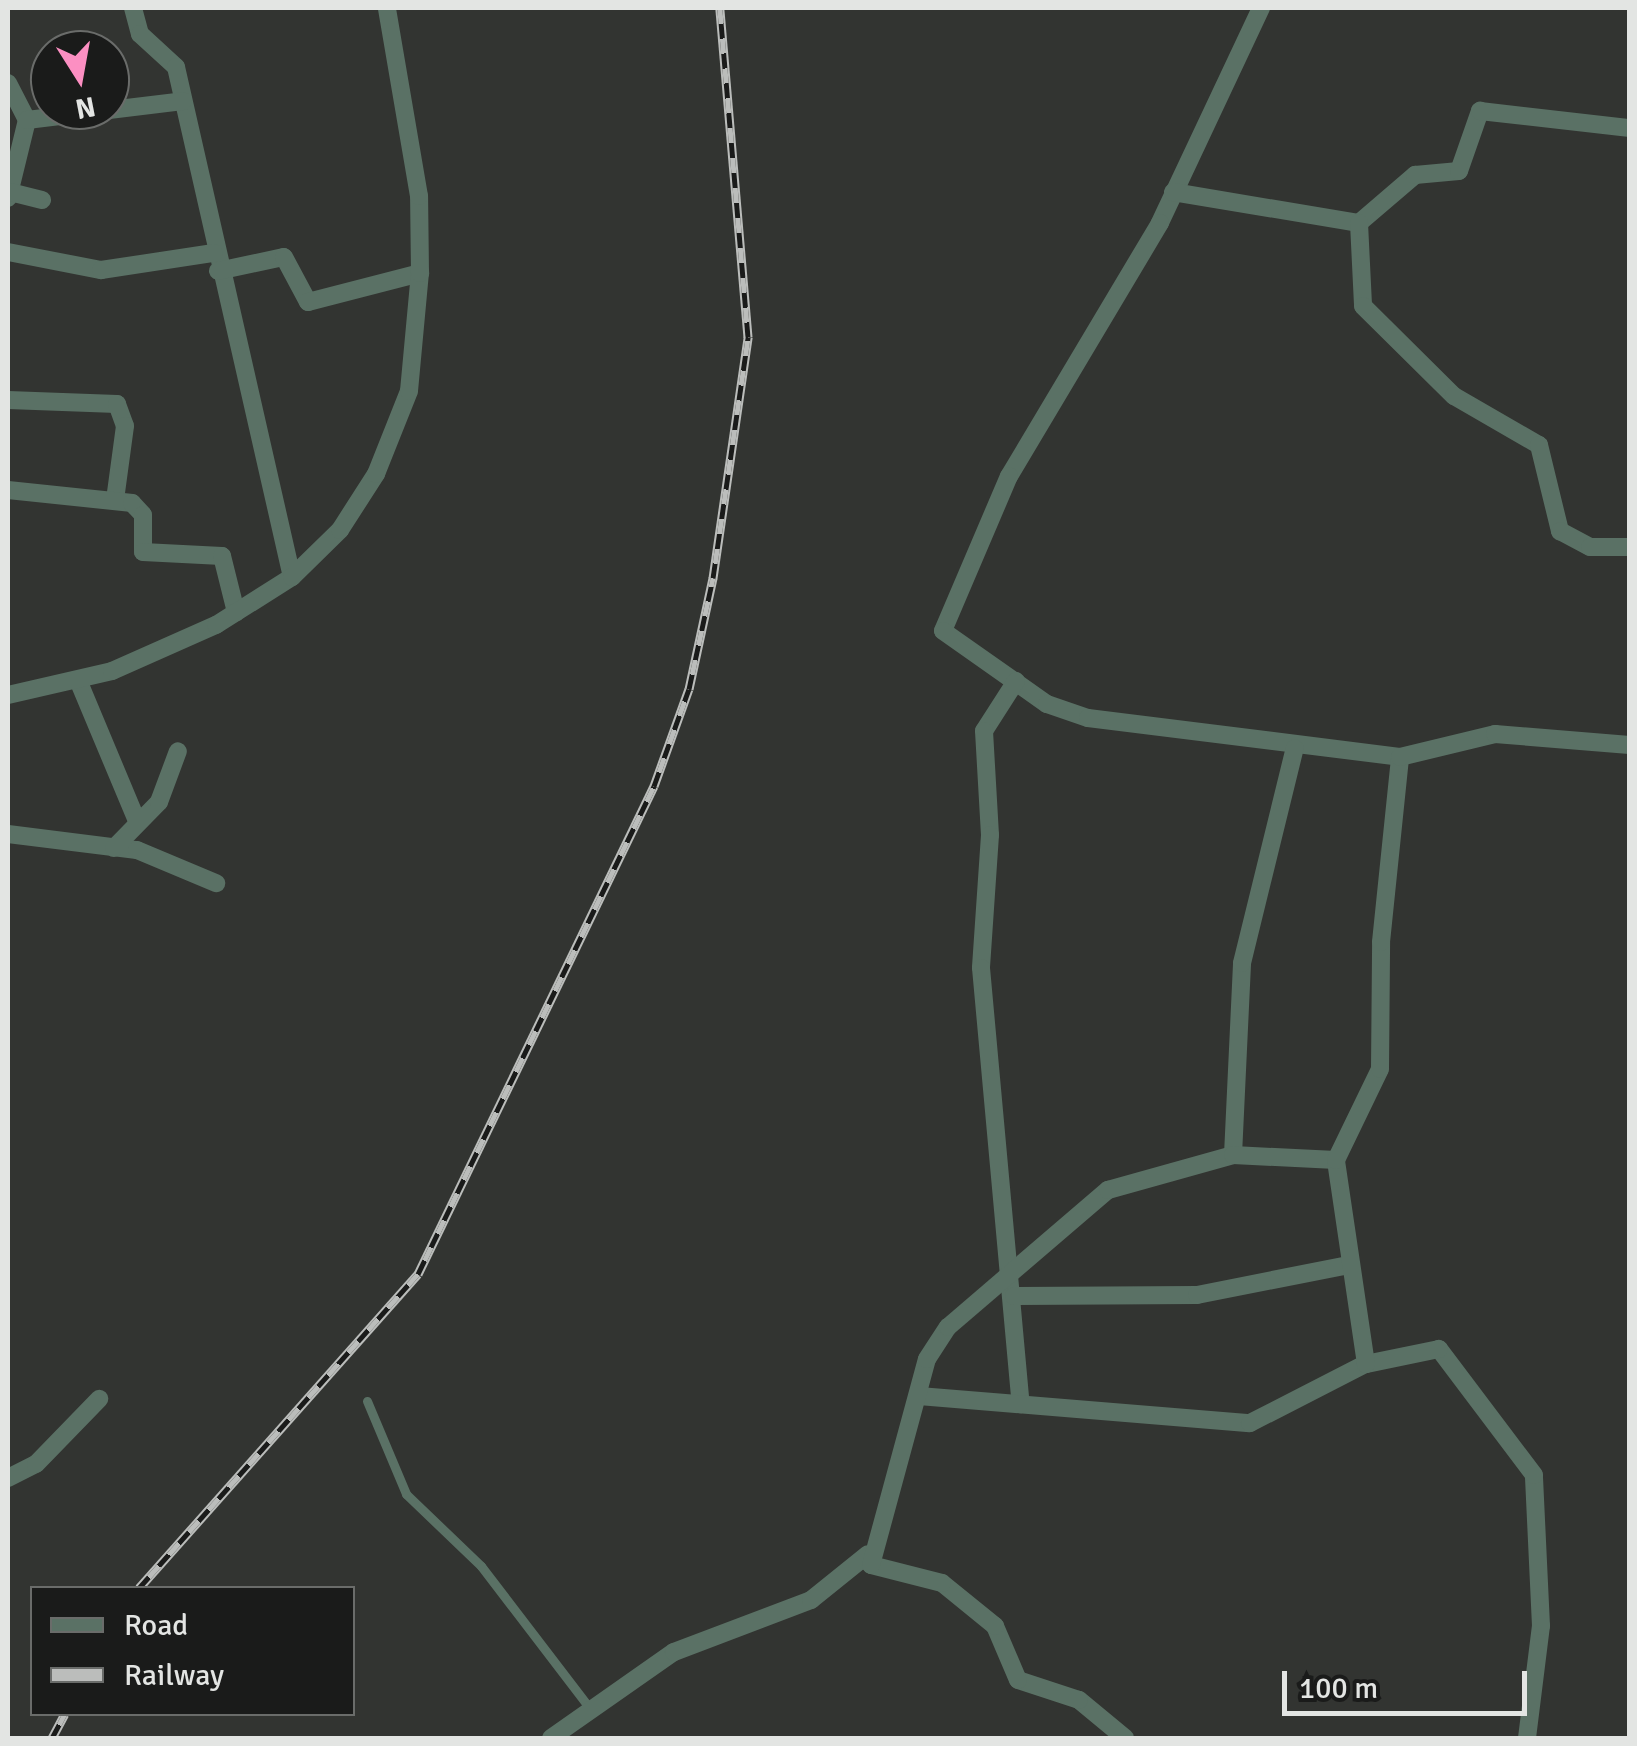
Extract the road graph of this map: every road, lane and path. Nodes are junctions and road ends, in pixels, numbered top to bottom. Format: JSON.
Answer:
{"nodes":[{"id":1,"x":133,"y":8,"type":"edge"},
{"id":2,"x":387,"y":8,"type":"edge"},
{"id":3,"x":1261,"y":8,"type":"edge"},
{"id":4,"x":8,"y":83,"type":"edge"},
{"id":5,"x":184,"y":102,"type":"junction"},
{"id":6,"x":28,"y":120,"type":"junction"},
{"id":7,"x":1630,"y":128,"type":"edge"},
{"id":8,"x":1174,"y":192,"type":"junction"},
{"id":9,"x":9,"y":195,"type":"edge"},
{"id":10,"x":42,"y":200,"type":"dead end"},
{"id":11,"x":1359,"y":223,"type":"junction"},
{"id":12,"x":8,"y":252,"type":"edge"},
{"id":13,"x":216,"y":262,"type":"junction"},
{"id":14,"x":420,"y":273,"type":"junction"},
{"id":15,"x":8,"y":400,"type":"edge"},
{"id":16,"x":8,"y":490,"type":"edge"},
{"id":17,"x":115,"y":500,"type":"junction"},
{"id":18,"x":1630,"y":548,"type":"edge"},
{"id":19,"x":292,"y":577,"type":"junction"},
{"id":20,"x":236,"y":612,"type":"junction"},
{"id":21,"x":78,"y":680,"type":"junction"},
{"id":22,"x":1016,"y":682,"type":"junction"},
{"id":23,"x":8,"y":695,"type":"edge"},
{"id":24,"x":1630,"y":745,"type":"edge"},
{"id":25,"x":1295,"y":748,"type":"junction"},
{"id":26,"x":178,"y":751,"type":"dead end"},
{"id":27,"x":1400,"y":758,"type":"junction"},
{"id":28,"x":137,"y":821,"type":"junction"},
{"id":29,"x":8,"y":834,"type":"edge"},
{"id":30,"x":114,"y":848,"type":"junction"},
{"id":31,"x":216,"y":883,"type":"dead end"},
{"id":32,"x":1233,"y":1155,"type":"junction"},
{"id":33,"x":1336,"y":1160,"type":"junction"},
{"id":34,"x":1348,"y":1265,"type":"junction"},
{"id":35,"x":1012,"y":1268,"type":"junction"},
{"id":36,"x":1014,"y":1296,"type":"junction"},
{"id":37,"x":1367,"y":1364,"type":"junction"},
{"id":38,"x":919,"y":1396,"type":"junction"},
{"id":39,"x":99,"y":1398,"type":"dead end"},
{"id":40,"x":367,"y":1401,"type":"dead end"},
{"id":41,"x":1021,"y":1404,"type":"junction"},
{"id":42,"x":8,"y":1478,"type":"edge"},
{"id":43,"x":868,"y":1554,"type":"junction"},
{"id":44,"x":591,"y":1710,"type":"junction"},
{"id":45,"x":551,"y":1738,"type":"edge"},
{"id":46,"x":1125,"y":1738,"type":"edge"},
{"id":47,"x":1527,"y":1738,"type":"edge"}],
"edges":[{"from":1,"to":5,"type":"street"},
{"from":2,"to":14,"type":"street"},
{"from":3,"to":8,"type":"street"},
{"from":4,"to":6,"type":"street"},
{"from":5,"to":6,"type":"street"},
{"from":5,"to":13,"type":"street"},
{"from":6,"to":9,"type":"street"},
{"from":7,"to":11,"type":"street"},
{"from":8,"to":11,"type":"street"},
{"from":8,"to":22,"type":"street"},
{"from":9,"to":10,"type":"street"},
{"from":11,"to":18,"type":"street"},
{"from":12,"to":13,"type":"street"},
{"from":13,"to":14,"type":"street"},
{"from":13,"to":19,"type":"street"},
{"from":14,"to":19,"type":"street"},
{"from":15,"to":17,"type":"street"},
{"from":16,"to":17,"type":"street"},
{"from":17,"to":20,"type":"street"},
{"from":19,"to":20,"type":"street"},
{"from":20,"to":21,"type":"street"},
{"from":21,"to":23,"type":"street"},
{"from":21,"to":28,"type":"street"},
{"from":22,"to":25,"type":"street"},
{"from":22,"to":35,"type":"street"},
{"from":24,"to":27,"type":"street"},
{"from":25,"to":27,"type":"street"},
{"from":25,"to":32,"type":"street"},
{"from":26,"to":28,"type":"street"},
{"from":27,"to":33,"type":"street"},
{"from":28,"to":30,"type":"street"},
{"from":29,"to":30,"type":"street"},
{"from":30,"to":31,"type":"street"},
{"from":32,"to":33,"type":"street"},
{"from":32,"to":35,"type":"street"},
{"from":33,"to":34,"type":"street"},
{"from":34,"to":36,"type":"street"},
{"from":34,"to":37,"type":"street"},
{"from":35,"to":36,"type":"street"},
{"from":35,"to":38,"type":"street"},
{"from":36,"to":41,"type":"street"},
{"from":37,"to":41,"type":"street"},
{"from":37,"to":47,"type":"street"},
{"from":38,"to":41,"type":"street"},
{"from":38,"to":43,"type":"street"},
{"from":39,"to":42,"type":"street"},
{"from":40,"to":44,"type":"lane"},
{"from":43,"to":44,"type":"street"},
{"from":43,"to":46,"type":"street"},
{"from":44,"to":45,"type":"street"}]}
